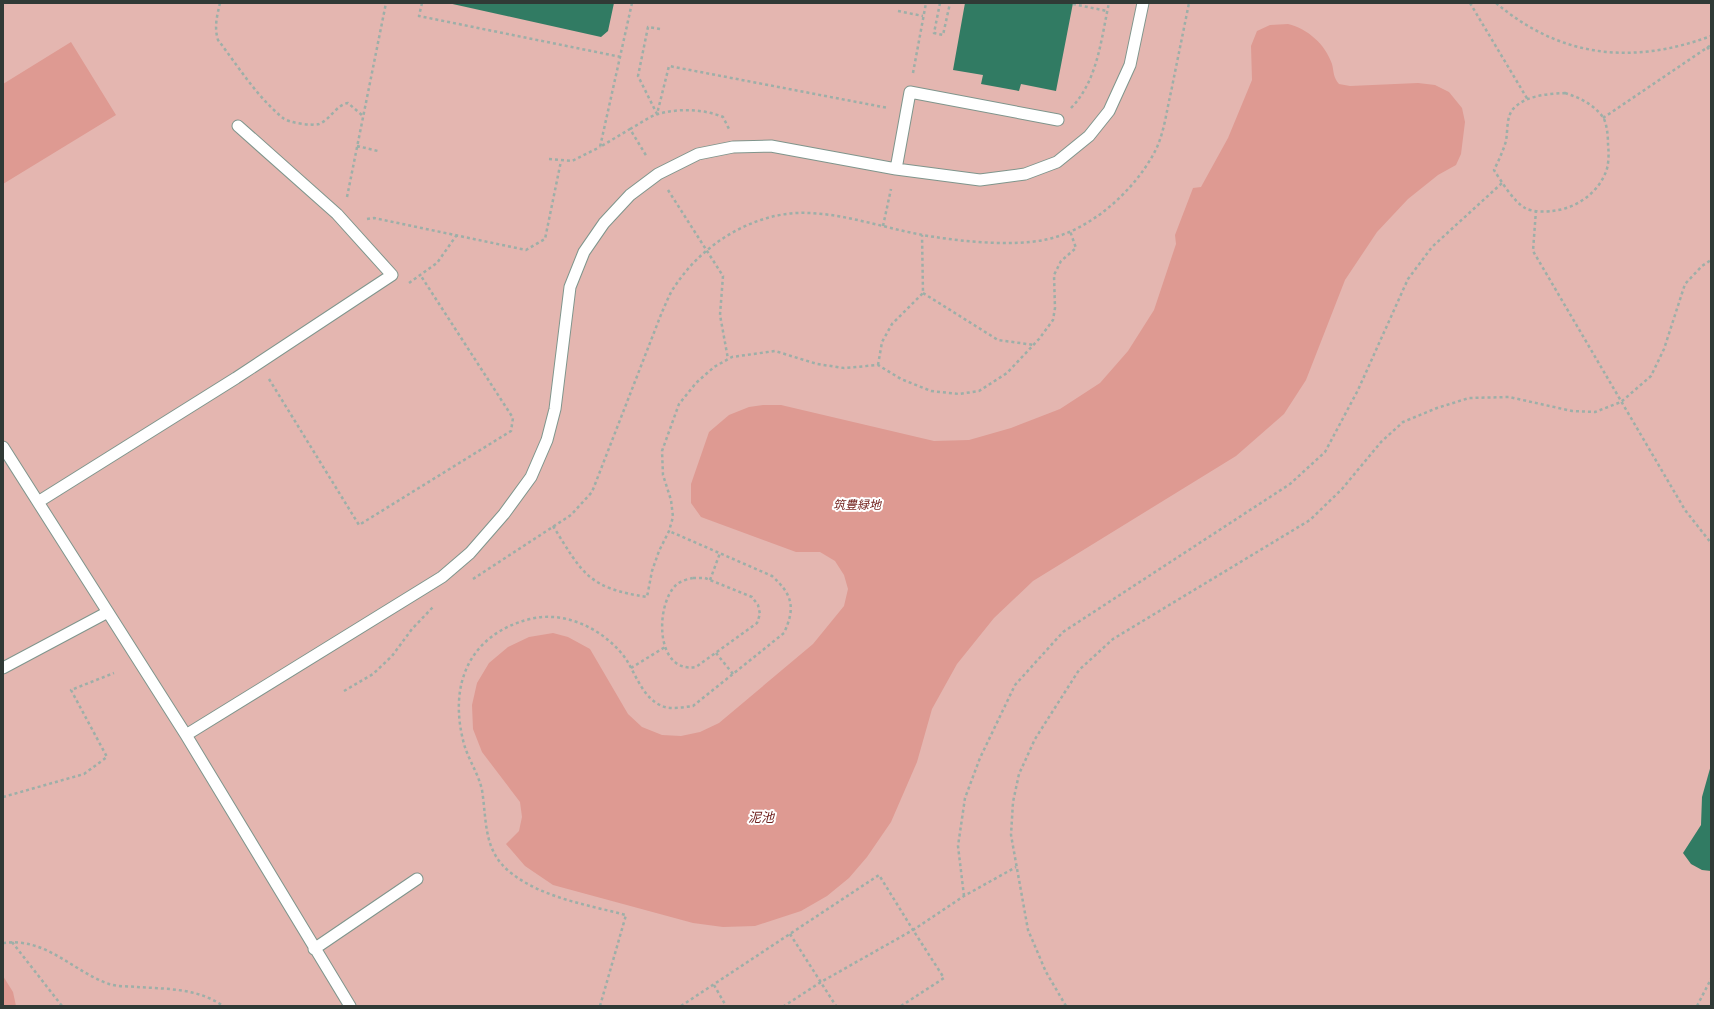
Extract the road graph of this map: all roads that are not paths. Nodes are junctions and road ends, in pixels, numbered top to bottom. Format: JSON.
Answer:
{"nodes":[{"id":1,"x":1143,"y":3,"type":"edge"},
{"id":2,"x":1058,"y":120,"type":"road end"},
{"id":3,"x":238,"y":126,"type":"dead end"},
{"id":4,"x":896,"y":169,"type":"junction"},
{"id":5,"x":3,"y":448,"type":"edge"},
{"id":6,"x":38,"y":502,"type":"junction"},
{"id":7,"x":108,"y":612,"type":"junction"},
{"id":8,"x":3,"y":668,"type":"edge"},
{"id":9,"x":186,"y":734,"type":"junction"},
{"id":10,"x":417,"y":879,"type":"dead end"},
{"id":11,"x":314,"y":950,"type":"junction"},
{"id":12,"x":350,"y":1006,"type":"edge"}],
"edges":[{"from":1,"to":4,"type":"lane"},
{"from":2,"to":4,"type":"lane"},
{"from":3,"to":6,"type":"lane"},
{"from":4,"to":9,"type":"lane"},
{"from":5,"to":6,"type":"lane"},
{"from":6,"to":7,"type":"lane"},
{"from":7,"to":8,"type":"lane"},
{"from":7,"to":9,"type":"lane"},
{"from":9,"to":11,"type":"lane"},
{"from":10,"to":11,"type":"lane"},
{"from":11,"to":12,"type":"lane"}]}
